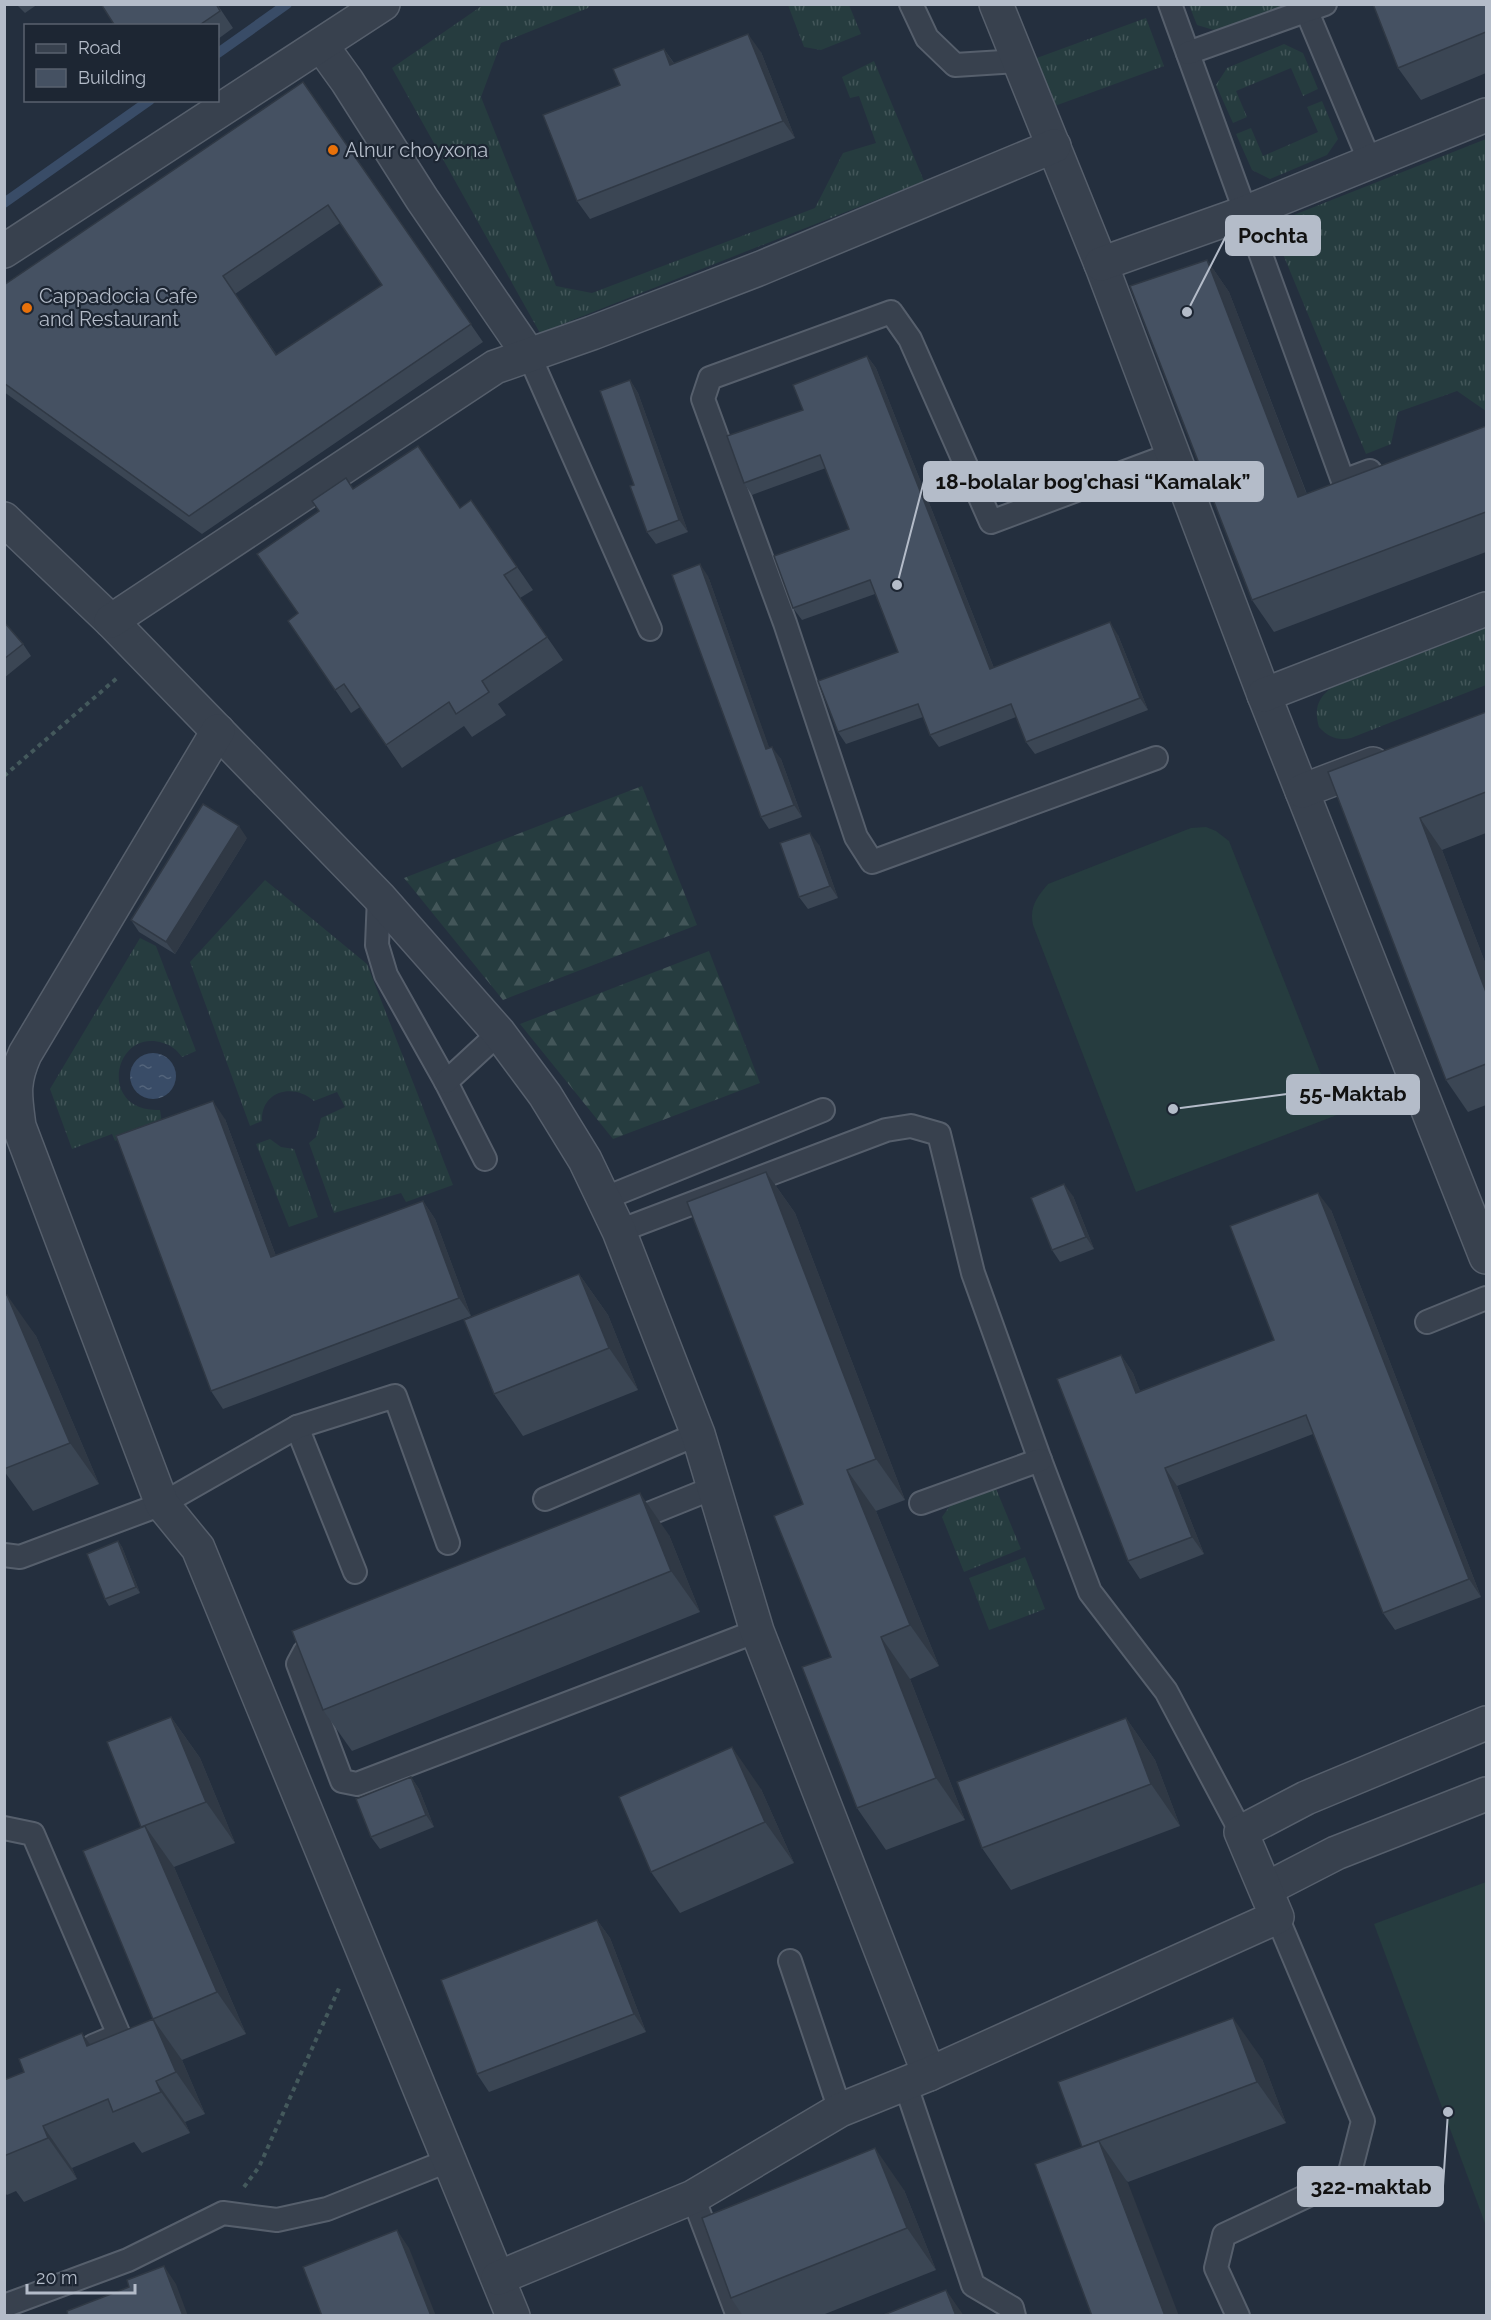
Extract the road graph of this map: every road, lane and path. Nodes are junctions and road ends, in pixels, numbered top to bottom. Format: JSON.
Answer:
{"nodes":[{"id":1,"x":383,"y":4,"type":"edge"},
{"id":2,"x":911,"y":4,"type":"edge"},
{"id":3,"x":996,"y":4,"type":"edge"},
{"id":4,"x":1170,"y":4,"type":"edge"},
{"id":5,"x":1316,"y":8,"type":"edge"},
{"id":6,"x":321,"y":45,"type":"junction"},
{"id":7,"x":1188,"y":53,"type":"junction"},
{"id":8,"x":1019,"y":61,"type":"junction"},
{"id":9,"x":1486,"y":115,"type":"edge"},
{"id":10,"x":1054,"y":146,"type":"junction"},
{"id":11,"x":1370,"y":162,"type":"junction"},
{"id":12,"x":1247,"y":212,"type":"junction"},
{"id":13,"x":4,"y":251,"type":"edge"},
{"id":14,"x":1101,"y":264,"type":"junction"},
{"id":15,"x":529,"y":355,"type":"junction"},
{"id":16,"x":1173,"y":454,"type":"junction"},
{"id":17,"x":1387,"y":465,"type":"edge"},
{"id":18,"x":4,"y":519,"type":"edge"},
{"id":19,"x":1486,"y":609,"type":"edge"},
{"id":20,"x":111,"y":621,"type":"junction"},
{"id":21,"x":650,"y":629,"type":"dead end"},
{"id":22,"x":144,"y":654,"type":"junction"},
{"id":23,"x":1264,"y":694,"type":"junction"},
{"id":24,"x":218,"y":731,"type":"junction"},
{"id":25,"x":1400,"y":754,"type":"edge"},
{"id":26,"x":1156,"y":758,"type":"dead end"},
{"id":27,"x":4,"y":776,"type":"edge"},
{"id":28,"x":1302,"y":791,"type":"junction"},
{"id":29,"x":380,"y":897,"type":"junction"},
{"id":30,"x":499,"y":1033,"type":"junction"},
{"id":31,"x":446,"y":1082,"type":"junction"},
{"id":32,"x":823,"y":1110,"type":"dead end"},
{"id":33,"x":485,"y":1159,"type":"dead end"},
{"id":34,"x":603,"y":1199,"type":"junction"},
{"id":35,"x":620,"y":1231,"type":"junction"},
{"id":36,"x":1483,"y":1236,"type":"edge"},
{"id":37,"x":1486,"y":1298,"type":"edge"},
{"id":38,"x":1427,"y":1322,"type":"dead end"},
{"id":39,"x":297,"y":1427,"type":"junction"},
{"id":40,"x":698,"y":1434,"type":"junction"},
{"id":41,"x":1040,"y":1460,"type":"junction"},
{"id":42,"x":713,"y":1488,"type":"junction"},
{"id":43,"x":545,"y":1499,"type":"dead end"},
{"id":44,"x":921,"y":1503,"type":"dead end"},
{"id":45,"x":162,"y":1504,"type":"junction"},
{"id":46,"x":603,"y":1532,"type":"edge"},
{"id":47,"x":448,"y":1543,"type":"dead end"},
{"id":48,"x":4,"y":1555,"type":"edge"},
{"id":49,"x":355,"y":1572,"type":"dead end"},
{"id":50,"x":757,"y":1632,"type":"junction"},
{"id":51,"x":349,"y":1634,"type":"edge"},
{"id":52,"x":1486,"y":1722,"type":"edge"},
{"id":53,"x":1486,"y":1794,"type":"edge"},
{"id":54,"x":4,"y":1828,"type":"edge"},
{"id":55,"x":1241,"y":1832,"type":"junction"},
{"id":56,"x":1272,"y":1903,"type":"junction"},
{"id":57,"x":360,"y":1942,"type":"junction"},
{"id":58,"x":790,"y":1961,"type":"dead end"},
{"id":59,"x":77,"y":2054,"type":"edge"},
{"id":60,"x":917,"y":2079,"type":"junction"},
{"id":61,"x":840,"y":2110,"type":"junction"},
{"id":62,"x":450,"y":2160,"type":"junction"},
{"id":63,"x":693,"y":2197,"type":"junction"},
{"id":64,"x":223,"y":2213,"type":"junction"},
{"id":65,"x":498,"y":2278,"type":"junction"},
{"id":66,"x":4,"y":2306,"type":"edge"},
{"id":67,"x":513,"y":2316,"type":"edge"},
{"id":68,"x":738,"y":2316,"type":"edge"},
{"id":69,"x":1014,"y":2316,"type":"edge"},
{"id":70,"x":1238,"y":2316,"type":"edge"}],
"edges":[{"from":1,"to":6,"type":"street"},
{"from":2,"to":8,"type":"lane"},
{"from":3,"to":8,"type":"street"},
{"from":4,"to":7,"type":"lane"},
{"from":5,"to":7,"type":"lane"},
{"from":5,"to":11,"type":"lane"},
{"from":6,"to":13,"type":"street"},
{"from":6,"to":15,"type":"street"},
{"from":7,"to":12,"type":"lane"},
{"from":8,"to":10,"type":"street"},
{"from":9,"to":11,"type":"street"},
{"from":10,"to":14,"type":"street"},
{"from":10,"to":15,"type":"street"},
{"from":11,"to":12,"type":"street"},
{"from":12,"to":14,"type":"street"},
{"from":12,"to":17,"type":"lane"},
{"from":14,"to":16,"type":"street"},
{"from":15,"to":20,"type":"street"},
{"from":15,"to":21,"type":"lane"},
{"from":16,"to":23,"type":"street"},
{"from":16,"to":26,"type":"lane"},
{"from":18,"to":20,"type":"street"},
{"from":19,"to":23,"type":"street"},
{"from":20,"to":22,"type":"street"},
{"from":22,"to":24,"type":"street"},
{"from":22,"to":27,"type":"path"},
{"from":23,"to":28,"type":"street"},
{"from":24,"to":29,"type":"street"},
{"from":24,"to":45,"type":"street"},
{"from":25,"to":28,"type":"street"},
{"from":28,"to":36,"type":"street"},
{"from":29,"to":30,"type":"street"},
{"from":29,"to":31,"type":"lane"},
{"from":30,"to":31,"type":"lane"},
{"from":30,"to":34,"type":"street"},
{"from":31,"to":33,"type":"lane"},
{"from":32,"to":34,"type":"lane"},
{"from":34,"to":35,"type":"street"},
{"from":35,"to":40,"type":"street"},
{"from":35,"to":41,"type":"lane"},
{"from":37,"to":38,"type":"lane"},
{"from":39,"to":45,"type":"lane"},
{"from":39,"to":47,"type":"lane"},
{"from":39,"to":49,"type":"lane"},
{"from":40,"to":42,"type":"street"},
{"from":40,"to":43,"type":"lane"},
{"from":41,"to":44,"type":"lane"},
{"from":41,"to":55,"type":"lane"},
{"from":42,"to":46,"type":"lane"},
{"from":42,"to":50,"type":"street"},
{"from":45,"to":48,"type":"lane"},
{"from":45,"to":57,"type":"street"},
{"from":50,"to":51,"type":"lane"},
{"from":50,"to":60,"type":"street"},
{"from":52,"to":55,"type":"street"},
{"from":53,"to":56,"type":"street"},
{"from":54,"to":59,"type":"lane"},
{"from":55,"to":56,"type":"street"},
{"from":56,"to":60,"type":"street"},
{"from":56,"to":70,"type":"lane"},
{"from":57,"to":62,"type":"street"},
{"from":57,"to":64,"type":"path"},
{"from":58,"to":61,"type":"lane"},
{"from":60,"to":61,"type":"street"},
{"from":60,"to":69,"type":"lane"},
{"from":61,"to":63,"type":"street"},
{"from":62,"to":64,"type":"lane"},
{"from":62,"to":65,"type":"street"},
{"from":63,"to":65,"type":"street"},
{"from":63,"to":68,"type":"lane"},
{"from":64,"to":66,"type":"lane"},
{"from":65,"to":67,"type":"street"}]}
